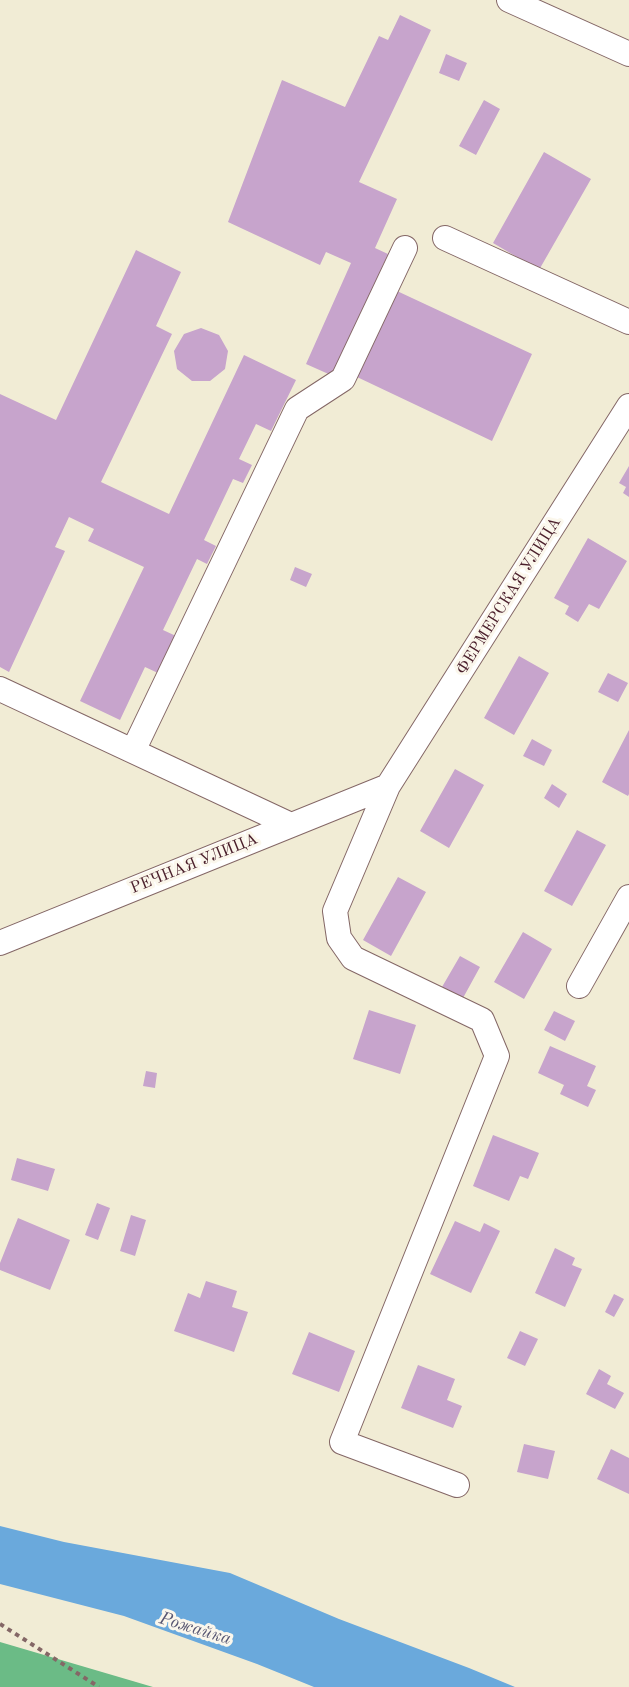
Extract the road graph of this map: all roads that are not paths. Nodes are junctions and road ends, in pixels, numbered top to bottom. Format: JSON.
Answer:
{"nodes":[{"id":1,"x":509,"y":0,"type":"edge"},
{"id":2,"x":629,"y":54,"type":"edge"},
{"id":3,"x":445,"y":238,"type":"dead end"},
{"id":4,"x":405,"y":248,"type":"dead end"},
{"id":5,"x":629,"y":322,"type":"edge"},
{"id":6,"x":629,"y":406,"type":"edge"},
{"id":7,"x":0,"y":689,"type":"edge"},
{"id":8,"x":133,"y":751,"type":"junction"},
{"id":9,"x":388,"y":786,"type":"junction"},
{"id":10,"x":291,"y":825,"type":"junction"},
{"id":11,"x":629,"y":897,"type":"edge"},
{"id":12,"x":0,"y":943,"type":"edge"},
{"id":13,"x":579,"y":986,"type":"dead end"},
{"id":14,"x":457,"y":1485,"type":"dead end"}],
"edges":[{"from":1,"to":2,"type":"street"},
{"from":3,"to":5,"type":"street"},
{"from":4,"to":8,"type":"street"},
{"from":6,"to":9,"type":"street","name":"ФЕРМЕРСКАЯ УЛИЦА"},
{"from":7,"to":8,"type":"street"},
{"from":8,"to":10,"type":"street"},
{"from":9,"to":10,"type":"street","name":"РЕЧНАЯ УЛИЦА"},
{"from":9,"to":14,"type":"street","name":"ФЕРМЕРСКАЯ УЛИЦА"},
{"from":10,"to":12,"type":"street","name":"РЕЧНАЯ УЛИЦА"},
{"from":11,"to":13,"type":"street"}]}
